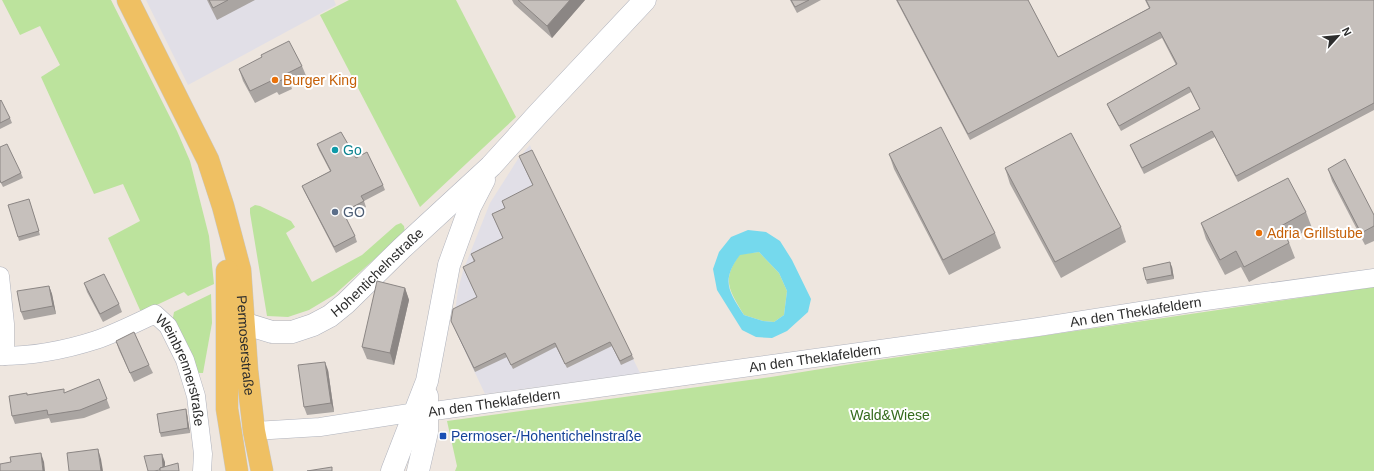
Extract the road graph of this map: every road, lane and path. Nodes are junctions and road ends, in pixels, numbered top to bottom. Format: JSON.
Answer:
{"nodes":[{"id":1,"x":128,"y":0,"type":"edge"},
{"id":2,"x":645,"y":0,"type":"edge"},
{"id":3,"x":491,"y":166,"type":"junction"},
{"id":4,"x":226,"y":220,"type":"junction"},
{"id":5,"x":0,"y":276,"type":"edge"},
{"id":6,"x":1374,"y":278,"type":"edge"},
{"id":7,"x":243,"y":323,"type":"junction"},
{"id":8,"x":2,"y":356,"type":"edge"},
{"id":9,"x":421,"y":412,"type":"junction"},
{"id":10,"x":254,"y":431,"type":"junction"},
{"id":11,"x":202,"y":471,"type":"edge"},
{"id":12,"x":237,"y":471,"type":"edge"},
{"id":13,"x":262,"y":471,"type":"edge"},
{"id":14,"x":392,"y":471,"type":"edge"},
{"id":15,"x":418,"y":471,"type":"edge"}],
"edges":[{"from":1,"to":4,"type":"main road","name":"Permoserstraße"},
{"from":2,"to":3,"type":"main road","name":"Hohentichelnstraße"},
{"from":3,"to":7,"type":"main road","name":"Hohentichelnstraße"},
{"from":3,"to":9,"type":"main road","name":"Hohentichelnstraße"},
{"from":4,"to":7,"type":"main road","name":"Permoserstraße"},
{"from":4,"to":12,"type":"main road","name":"Permoserstraße"},
{"from":5,"to":8,"type":"street"},
{"from":6,"to":9,"type":"street","name":"An den Theklafeldern"},
{"from":7,"to":10,"type":"main road","name":"Permoserstraße"},
{"from":8,"to":11,"type":"street","name":"Weinbrennerstraße"},
{"from":9,"to":10,"type":"street","name":"An den Theklafeldern"},
{"from":9,"to":14,"type":"main road","name":"Hohentichelnstraße"},
{"from":9,"to":15,"type":"main road","name":"Hohentichelnstraße"},
{"from":10,"to":13,"type":"main road","name":"Permoserstraße"}]}
